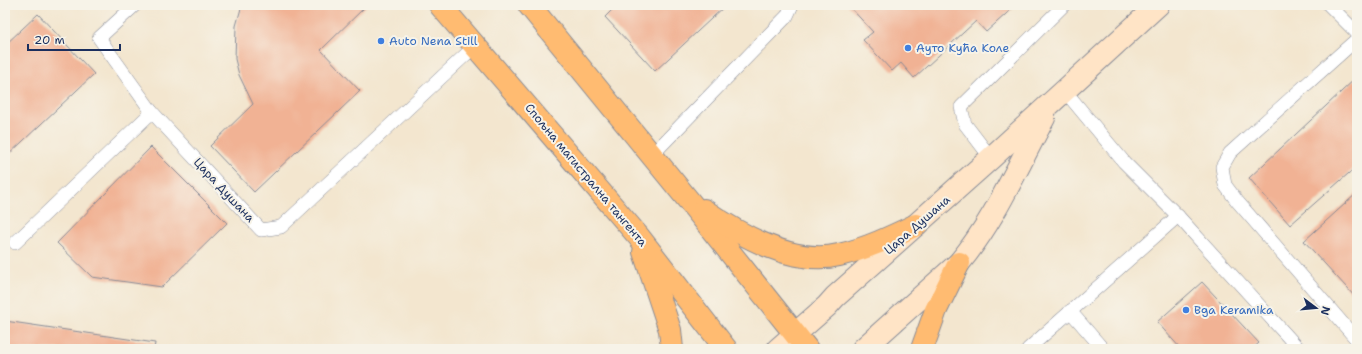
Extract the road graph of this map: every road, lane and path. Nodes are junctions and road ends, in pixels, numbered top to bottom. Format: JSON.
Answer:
{"nodes":[{"id":1,"x":135,"y":5,"type":"edge"},
{"id":2,"x":440,"y":5,"type":"edge"},
{"id":3,"x":529,"y":5,"type":"edge"},
{"id":4,"x":792,"y":5,"type":"edge"},
{"id":5,"x":1064,"y":5,"type":"edge"},
{"id":6,"x":1329,"y":5,"type":"edge"},
{"id":7,"x":1150,"y":10,"type":"edge"},
{"id":8,"x":1357,"y":33,"type":"edge"},
{"id":9,"x":1357,"y":40,"type":"edge"},
{"id":10,"x":476,"y":45,"type":"junction"},
{"id":11,"x":1060,"y":96,"type":"junction"},
{"id":12,"x":152,"y":112,"type":"junction"},
{"id":13,"x":652,"y":155,"type":"junction"},
{"id":14,"x":992,"y":158,"type":"junction"},
{"id":15,"x":689,"y":201,"type":"junction"},
{"id":16,"x":1178,"y":216,"type":"junction"},
{"id":17,"x":916,"y":226,"type":"junction"},
{"id":18,"x":639,"y":238,"type":"junction"},
{"id":19,"x":15,"y":243,"type":"dead end"},
{"id":20,"x":959,"y":263,"type":"junction"},
{"id":21,"x":1070,"y":311,"type":"junction"},
{"id":22,"x":1357,"y":340,"type":"edge"},
{"id":23,"x":801,"y":341,"type":"edge"},
{"id":24,"x":672,"y":349,"type":"edge"},
{"id":25,"x":726,"y":349,"type":"edge"},
{"id":26,"x":778,"y":349,"type":"edge"},
{"id":27,"x":863,"y":349,"type":"edge"},
{"id":28,"x":922,"y":349,"type":"edge"},
{"id":29,"x":1028,"y":349,"type":"edge"},
{"id":30,"x":1103,"y":349,"type":"edge"},
{"id":31,"x":1298,"y":349,"type":"edge"}],
"edges":[{"from":1,"to":12,"type":"lane","name":"Цара Душана"},
{"from":2,"to":10,"type":"main road","name":"Спољна магистрална тангента"},
{"from":3,"to":13,"type":"main road"},
{"from":4,"to":13,"type":"lane"},
{"from":5,"to":14,"type":"lane"},
{"from":6,"to":8,"type":"lane"},
{"from":7,"to":11,"type":"main road","name":"Цара Душана"},
{"from":9,"to":22,"type":"lane"},
{"from":10,"to":12,"type":"lane","name":"Цара Душана"},
{"from":10,"to":18,"type":"main road","name":"Спољна магистрална тангента"},
{"from":11,"to":14,"type":"main road","name":"Цара Душана"},
{"from":11,"to":16,"type":"lane"},
{"from":11,"to":20,"type":"main road","name":"Цара Душана"},
{"from":12,"to":19,"type":"lane"},
{"from":13,"to":15,"type":"main road"},
{"from":14,"to":17,"type":"main road","name":"Цара Душана"},
{"from":15,"to":17,"type":"main road"},
{"from":15,"to":23,"type":"main road"},
{"from":16,"to":21,"type":"lane"},
{"from":16,"to":31,"type":"lane"},
{"from":17,"to":23,"type":"main road","name":"Цара Душана"},
{"from":18,"to":24,"type":"main road"},
{"from":18,"to":25,"type":"main road","name":"Спољна магистрална тангента"},
{"from":20,"to":27,"type":"main road","name":"Цара Душана"},
{"from":20,"to":28,"type":"main road"},
{"from":21,"to":29,"type":"lane"},
{"from":21,"to":30,"type":"lane"},
{"from":23,"to":26,"type":"main road","name":"Цара Душана"}]}
